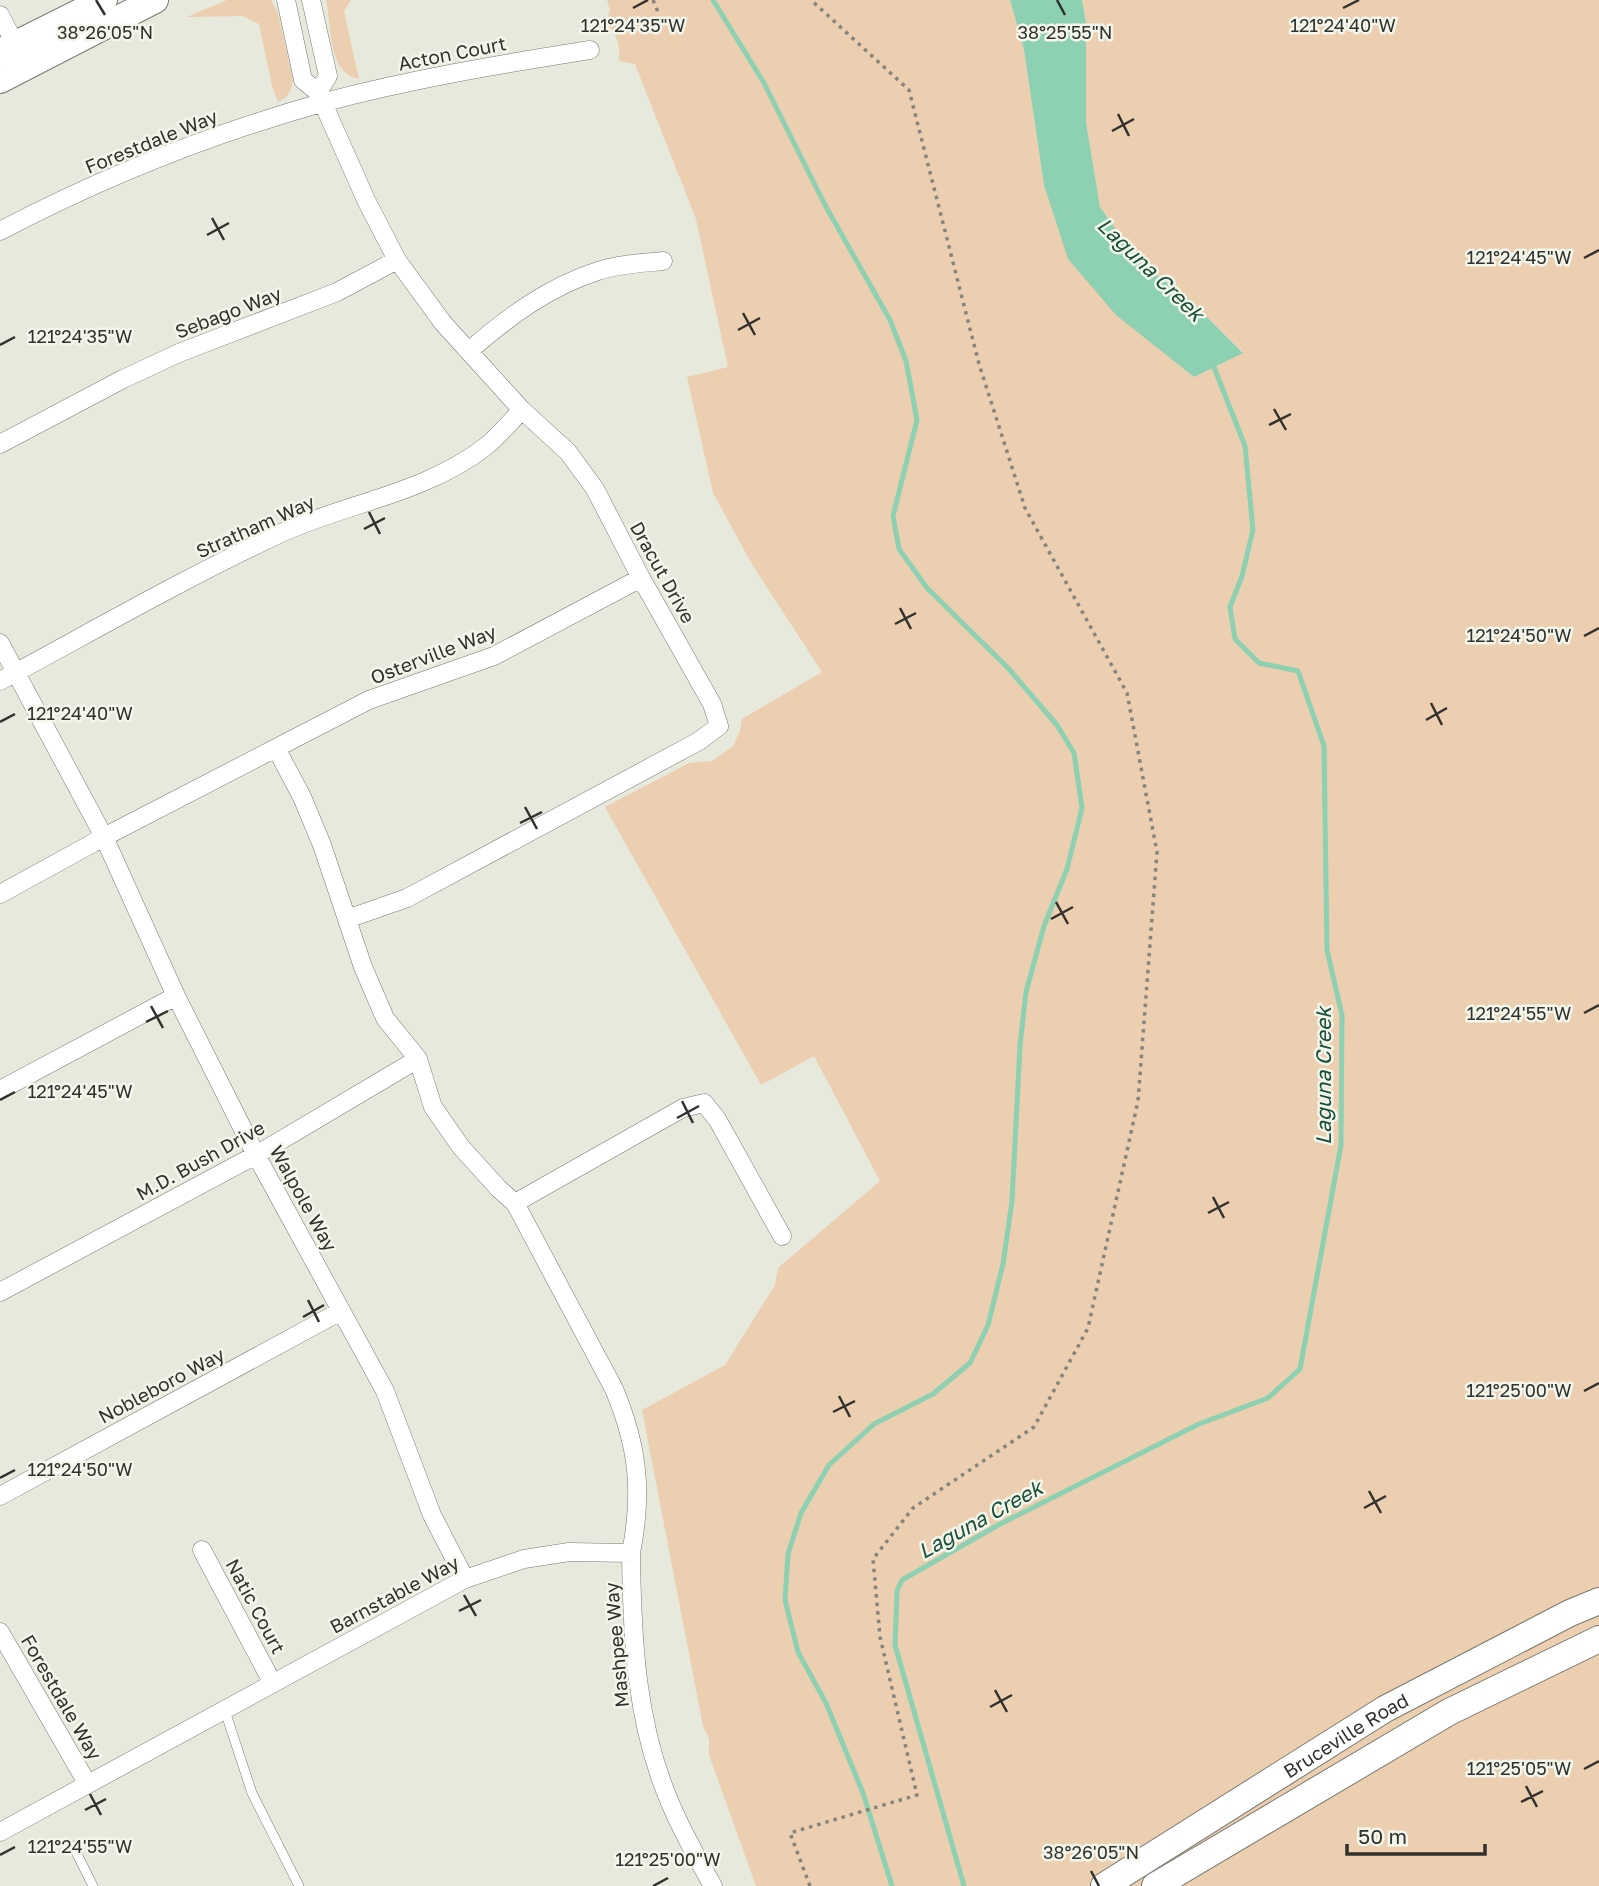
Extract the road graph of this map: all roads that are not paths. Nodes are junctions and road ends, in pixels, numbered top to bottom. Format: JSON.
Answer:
{"nodes":[{"id":1,"x":104,"y":0,"type":"edge"},
{"id":2,"x":155,"y":0,"type":"edge"},
{"id":3,"x":286,"y":0,"type":"edge"},
{"id":4,"x":311,"y":0,"type":"edge"},
{"id":5,"x":0,"y":15,"type":"edge"},
{"id":6,"x":7,"y":48,"type":"edge"},
{"id":7,"x":590,"y":50,"type":"dead end"},
{"id":8,"x":0,"y":80,"type":"edge"},
{"id":9,"x":320,"y":97,"type":"junction"},
{"id":10,"x":0,"y":231,"type":"edge"},
{"id":11,"x":397,"y":260,"type":"junction"},
{"id":12,"x":663,"y":261,"type":"dead end"},
{"id":13,"x":469,"y":351,"type":"junction"},
{"id":14,"x":523,"y":410,"type":"junction"},
{"id":15,"x":0,"y":444,"type":"edge"},
{"id":16,"x":641,"y":578,"type":"junction"},
{"id":17,"x":0,"y":643,"type":"edge"},
{"id":18,"x":8,"y":677,"type":"edge"},
{"id":19,"x":276,"y":748,"type":"junction"},
{"id":20,"x":104,"y":837,"type":"junction"},
{"id":21,"x":0,"y":894,"type":"edge"},
{"id":22,"x":347,"y":919,"type":"junction"},
{"id":23,"x":176,"y":996,"type":"junction"},
{"id":24,"x":418,"y":1059,"type":"junction"},
{"id":25,"x":0,"y":1090,"type":"edge"},
{"id":26,"x":256,"y":1155,"type":"junction"},
{"id":27,"x":515,"y":1203,"type":"junction"},
{"id":28,"x":782,"y":1236,"type":"dead end"},
{"id":29,"x":0,"y":1292,"type":"edge"},
{"id":30,"x":341,"y":1311,"type":"junction"},
{"id":31,"x":0,"y":1496,"type":"edge"},
{"id":32,"x":202,"y":1550,"type":"dead end"},
{"id":33,"x":631,"y":1553,"type":"junction"},
{"id":34,"x":465,"y":1579,"type":"junction"},
{"id":35,"x":1599,"y":1601,"type":"edge"},
{"id":36,"x":0,"y":1632,"type":"edge"},
{"id":37,"x":1599,"y":1639,"type":"edge"},
{"id":38,"x":272,"y":1682,"type":"junction"},
{"id":39,"x":224,"y":1708,"type":"junction"},
{"id":40,"x":87,"y":1783,"type":"junction"},
{"id":41,"x":0,"y":1832,"type":"edge"},
{"id":42,"x":73,"y":1846,"type":"dead end"},
{"id":43,"x":93,"y":1886,"type":"edge"},
{"id":44,"x":299,"y":1886,"type":"edge"},
{"id":45,"x":713,"y":1886,"type":"edge"},
{"id":46,"x":1104,"y":1886,"type":"edge"},
{"id":47,"x":1155,"y":1886,"type":"edge"}],
"edges":[{"from":1,"to":6,"type":"main road"},
{"from":2,"to":8,"type":"main road"},
{"from":3,"to":9,"type":"street","name":"Dracut Drive"},
{"from":4,"to":9,"type":"street"},
{"from":5,"to":6,"type":"street"},
{"from":7,"to":9,"type":"street","name":"Acton Court"},
{"from":9,"to":10,"type":"street","name":"Forestdale Way"},
{"from":9,"to":11,"type":"street","name":"Dracut Drive"},
{"from":11,"to":13,"type":"street","name":"Dracut Drive"},
{"from":11,"to":15,"type":"street","name":"Sebago Way"},
{"from":12,"to":13,"type":"street"},
{"from":13,"to":14,"type":"street","name":"Dracut Drive"},
{"from":14,"to":16,"type":"street","name":"Dracut Drive"},
{"from":14,"to":18,"type":"street","name":"Stratham Way"},
{"from":16,"to":19,"type":"street","name":"Osterville Way"},
{"from":16,"to":22,"type":"street","name":"Dracut Drive"},
{"from":17,"to":18,"type":"street","name":"Walpole Way"},
{"from":18,"to":20,"type":"street","name":"Walpole Way"},
{"from":19,"to":20,"type":"street"},
{"from":19,"to":22,"type":"street"},
{"from":20,"to":21,"type":"street"},
{"from":20,"to":23,"type":"street","name":"Walpole Way"},
{"from":22,"to":24,"type":"street"},
{"from":23,"to":25,"type":"street"},
{"from":23,"to":26,"type":"street","name":"Walpole Way"},
{"from":24,"to":26,"type":"street","name":"M.D. Bush Drive"},
{"from":24,"to":27,"type":"street"},
{"from":26,"to":29,"type":"street","name":"M.D. Bush Drive"},
{"from":26,"to":30,"type":"street","name":"Walpole Way"},
{"from":27,"to":28,"type":"street"},
{"from":27,"to":33,"type":"street"},
{"from":30,"to":31,"type":"street","name":"Nobleboro Way"},
{"from":30,"to":34,"type":"street","name":"Walpole Way"},
{"from":32,"to":38,"type":"street","name":"Natic Court"},
{"from":33,"to":34,"type":"street","name":"Barnstable Way"},
{"from":33,"to":45,"type":"street","name":"Mashpee Way"},
{"from":34,"to":38,"type":"street","name":"Barnstable Way"},
{"from":35,"to":46,"type":"main road","name":"Bruceville Road"},
{"from":36,"to":40,"type":"street","name":"Forestdale Way"},
{"from":37,"to":47,"type":"main road","name":"Bruceville Road"},
{"from":38,"to":39,"type":"street","name":"Barnstable Way"},
{"from":39,"to":40,"type":"street","name":"Barnstable Way"},
{"from":39,"to":44,"type":"lane"},
{"from":40,"to":41,"type":"street","name":"Barnstable Way"},
{"from":42,"to":43,"type":"lane"}]}
